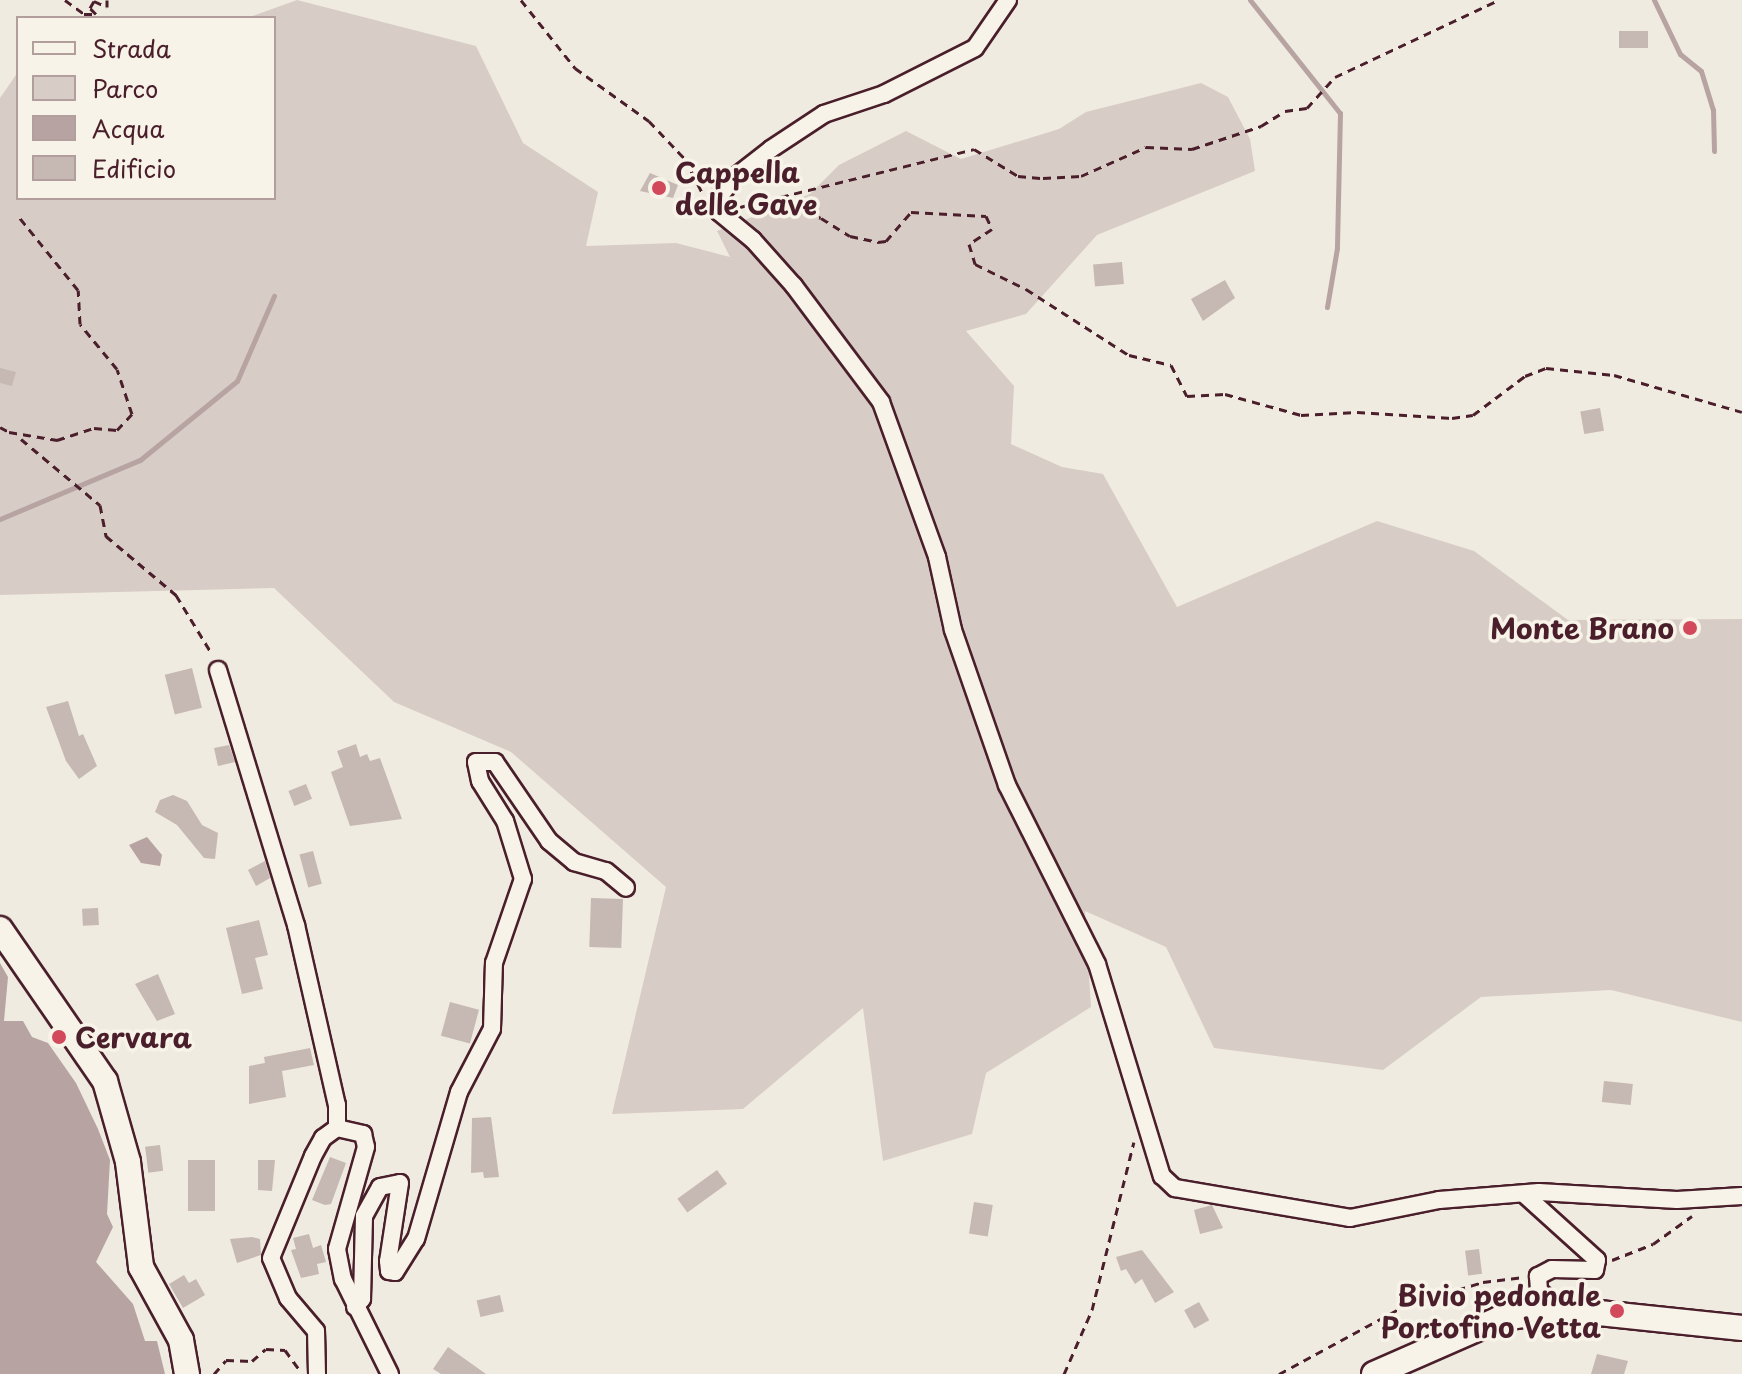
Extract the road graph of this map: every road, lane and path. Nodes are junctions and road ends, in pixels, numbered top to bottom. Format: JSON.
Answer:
{"nodes":[{"id":1,"x":65,"y":0,"type":"edge"},
{"id":2,"x":107,"y":0,"type":"edge"},
{"id":3,"x":521,"y":0,"type":"edge"},
{"id":4,"x":1008,"y":0,"type":"edge"},
{"id":5,"x":1499,"y":0,"type":"edge"},
{"id":6,"x":719,"y":212,"type":"junction"},
{"id":7,"x":19,"y":217,"type":"dead end"},
{"id":8,"x":1742,"y":412,"type":"edge"},
{"id":9,"x":0,"y":427,"type":"edge"},
{"id":10,"x":9,"y":432,"type":"junction"},
{"id":11,"x":218,"y":670,"type":"joint"},
{"id":12,"x":626,"y":888,"type":"dead end"},
{"id":13,"x":0,"y":929,"type":"edge"},
{"id":14,"x":1145,"y":1118,"type":"junction"},
{"id":15,"x":337,"y":1128,"type":"junction"},
{"id":16,"x":1525,"y":1195,"type":"junction"},
{"id":17,"x":1742,"y":1196,"type":"edge"},
{"id":18,"x":1698,"y":1212,"type":"dead end"},
{"id":19,"x":1595,"y":1270,"type":"junction"},
{"id":20,"x":1538,"y":1276,"type":"junction"},
{"id":21,"x":355,"y":1307,"type":"junction"},
{"id":22,"x":1561,"y":1309,"type":"junction"},
{"id":23,"x":1742,"y":1328,"type":"edge"},
{"id":24,"x":306,"y":1373,"type":"edge"},
{"id":25,"x":187,"y":1374,"type":"edge"},
{"id":26,"x":214,"y":1374,"type":"edge"},
{"id":27,"x":317,"y":1374,"type":"edge"},
{"id":28,"x":390,"y":1374,"type":"edge"},
{"id":29,"x":1064,"y":1374,"type":"edge"},
{"id":30,"x":1279,"y":1374,"type":"edge"},
{"id":31,"x":1374,"y":1374,"type":"edge"}],
"edges":[{"from":1,"to":2,"type":"path"},
{"from":3,"to":6,"type":"path"},
{"from":4,"to":6,"type":"street"},
{"from":5,"to":8,"type":"path"},
{"from":6,"to":14,"type":"street"},
{"from":7,"to":10,"type":"path"},
{"from":9,"to":10,"type":"path"},
{"from":10,"to":11,"type":"path"},
{"from":11,"to":15,"type":"street"},
{"from":12,"to":21,"type":"street"},
{"from":13,"to":25,"type":"main road"},
{"from":14,"to":16,"type":"street"},
{"from":14,"to":29,"type":"path"},
{"from":15,"to":21,"type":"street"},
{"from":15,"to":27,"type":"street"},
{"from":16,"to":17,"type":"street"},
{"from":16,"to":19,"type":"street"},
{"from":18,"to":19,"type":"path"},
{"from":19,"to":20,"type":"street"},
{"from":20,"to":22,"type":"street"},
{"from":20,"to":30,"type":"path"},
{"from":21,"to":28,"type":"street"},
{"from":22,"to":23,"type":"main road"},
{"from":22,"to":31,"type":"main road"},
{"from":24,"to":26,"type":"path"}]}
